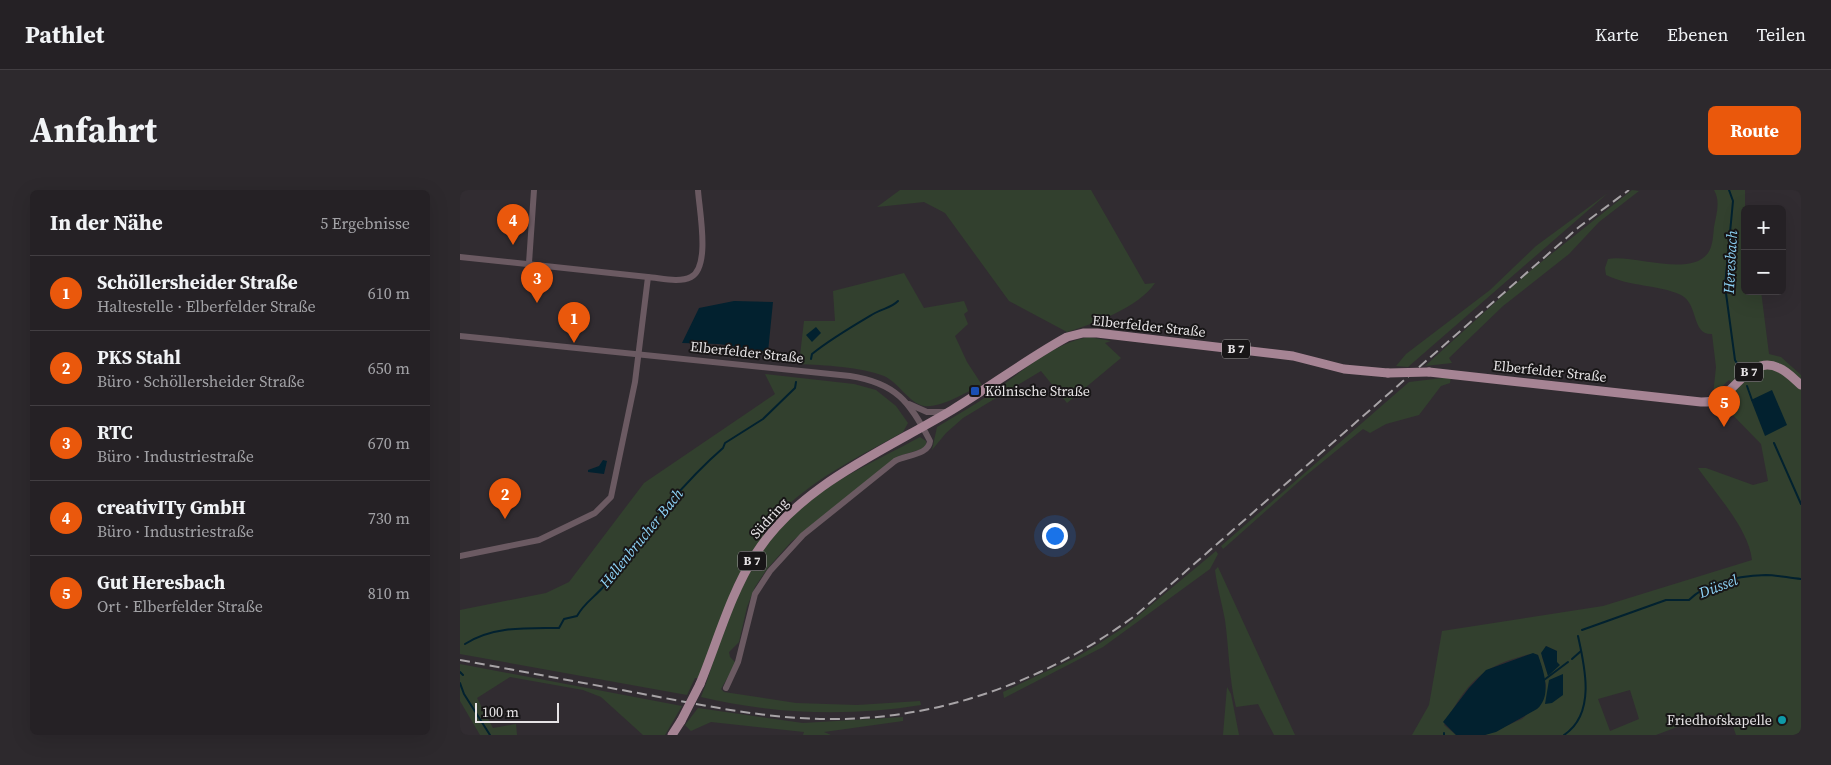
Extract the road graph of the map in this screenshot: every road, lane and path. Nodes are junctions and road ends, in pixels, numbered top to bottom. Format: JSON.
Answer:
{"nodes":[{"id":1,"x":534,"y":190,"type":"edge"},
{"id":2,"x":698,"y":190,"type":"edge"},
{"id":3,"x":460,"y":256,"type":"edge"},
{"id":4,"x":529,"y":263,"type":"junction"},
{"id":5,"x":648,"y":277,"type":"junction"},
{"id":6,"x":460,"y":336,"type":"edge"},
{"id":7,"x":638,"y":354,"type":"junction"},
{"id":8,"x":1801,"y":385,"type":"edge"},
{"id":9,"x":908,"y":404,"type":"junction"},
{"id":10,"x":950,"y":412,"type":"junction"},
{"id":11,"x":923,"y":427,"type":"junction"},
{"id":12,"x":460,"y":556,"type":"edge"},
{"id":13,"x":726,"y":688,"type":"dead end"},
{"id":14,"x":672,"y":735,"type":"edge"}],
"edges":[{"from":1,"to":4,"type":"street"},
{"from":2,"to":5,"type":"street"},
{"from":3,"to":4,"type":"street"},
{"from":4,"to":5,"type":"street"},
{"from":5,"to":7,"type":"street"},
{"from":6,"to":7,"type":"street","name":"Elberfelder Straße"},
{"from":7,"to":9,"type":"street","name":"Elberfelder Straße"},
{"from":7,"to":12,"type":"street"},
{"from":8,"to":10,"type":"main road","name":"Elberfelder Straße","number":"B 7","bridge":true},
{"from":9,"to":10,"type":"street"},
{"from":9,"to":11,"type":"street","name":"Elberfelder Straße"},
{"from":10,"to":11,"type":"main road","name":"Elberfelder Straße","number":"B 7"},
{"from":11,"to":13,"type":"street"},
{"from":11,"to":14,"type":"main road","name":"Südring","number":"B 7","bridge":true}]}
